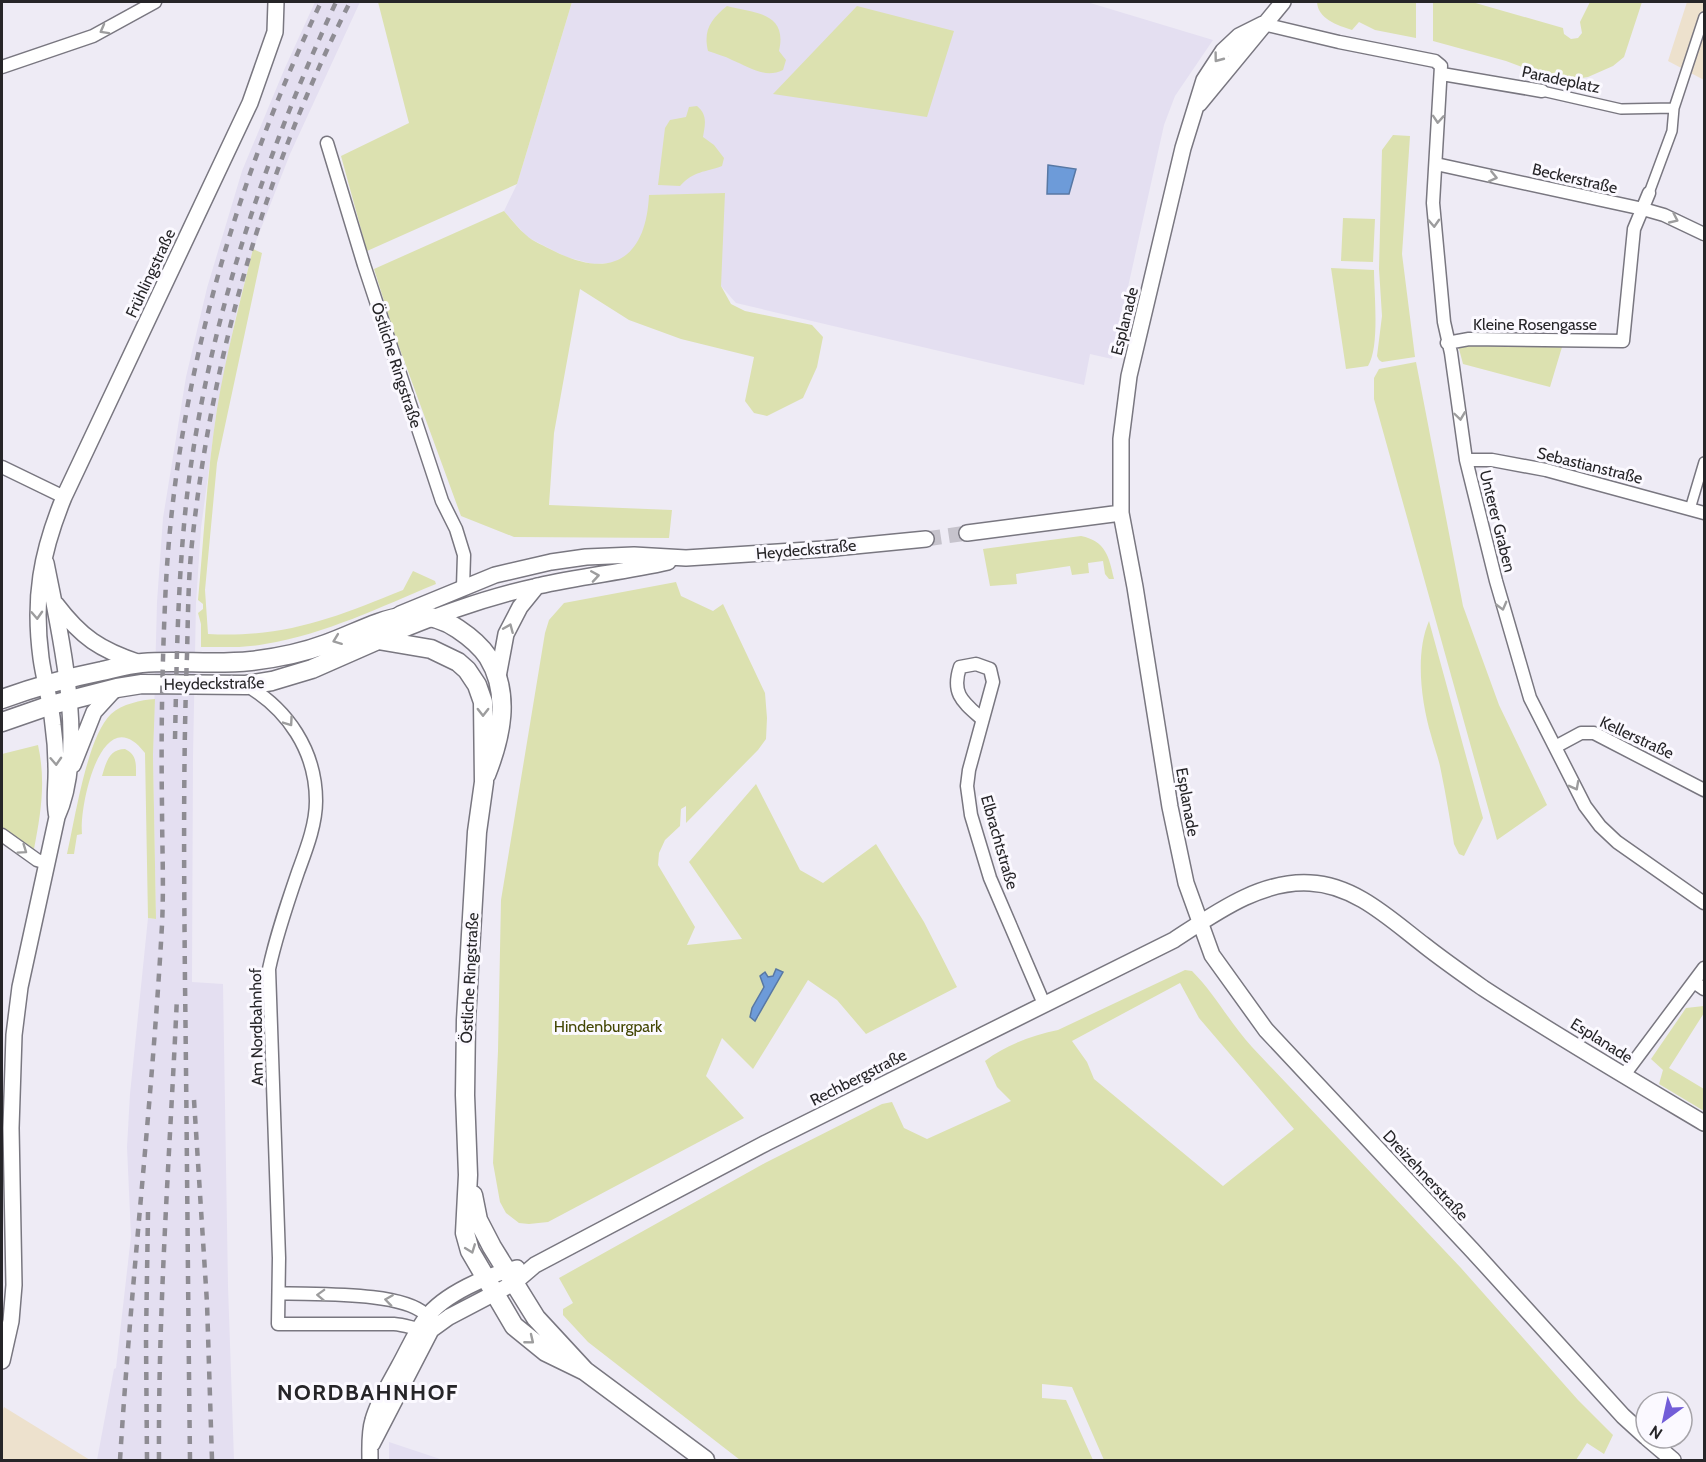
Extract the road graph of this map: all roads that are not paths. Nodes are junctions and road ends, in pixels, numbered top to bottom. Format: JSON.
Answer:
{"nodes":[{"id":1,"x":155,"y":2,"type":"edge"},
{"id":2,"x":276,"y":2,"type":"edge"},
{"id":3,"x":1283,"y":2,"type":"edge"},
{"id":4,"x":1704,"y":17,"type":"edge"},
{"id":5,"x":1263,"y":24,"type":"junction"},
{"id":6,"x":2,"y":67,"type":"edge"},
{"id":7,"x":1442,"y":74,"type":"junction"},
{"id":8,"x":1542,"y":92,"type":"joint"},
{"id":9,"x":1674,"y":108,"type":"junction"},
{"id":10,"x":327,"y":143,"type":"dead end"},
{"id":11,"x":1436,"y":164,"type":"junction"},
{"id":12,"x":1649,"y":193,"type":"joint"},
{"id":13,"x":1643,"y":209,"type":"junction"},
{"id":14,"x":1704,"y":234,"type":"edge"},
{"id":15,"x":1447,"y":343,"type":"junction"},
{"id":16,"x":1466,"y":460,"type":"junction"},
{"id":17,"x":1704,"y":462,"type":"edge"},
{"id":18,"x":2,"y":467,"type":"edge"},
{"id":19,"x":64,"y":497,"type":"junction"},
{"id":20,"x":1690,"y":509,"type":"junction"},
{"id":21,"x":1120,"y":513,"type":"junction"},
{"id":22,"x":1704,"y":513,"type":"edge"},
{"id":23,"x":967,"y":533,"type":"tunnel mouth"},
{"id":24,"x":926,"y":539,"type":"tunnel mouth"},
{"id":25,"x":44,"y":557,"type":"junction"},
{"id":26,"x":686,"y":558,"type":"junction"},
{"id":27,"x":537,"y":586,"type":"junction"},
{"id":28,"x":463,"y":587,"type":"junction"},
{"id":29,"x":53,"y":601,"type":"junction"},
{"id":30,"x":460,"y":607,"type":"junction"},
{"id":31,"x":433,"y":616,"type":"junction"},
{"id":32,"x":391,"y":618,"type":"junction"},
{"id":33,"x":458,"y":629,"type":"junction"},
{"id":34,"x":378,"y":640,"type":"junction"},
{"id":35,"x":458,"y":662,"type":"junction"},
{"id":36,"x":140,"y":663,"type":"junction"},
{"id":37,"x":498,"y":677,"type":"junction"},
{"id":38,"x":67,"y":679,"type":"junction"},
{"id":39,"x":46,"y":683,"type":"junction"},
{"id":40,"x":246,"y":685,"type":"junction"},
{"id":41,"x":117,"y":688,"type":"junction"},
{"id":42,"x":2,"y":699,"type":"edge"},
{"id":43,"x":69,"y":700,"type":"junction"},
{"id":44,"x":51,"y":705,"type":"junction"},
{"id":45,"x":982,"y":718,"type":"dead end"},
{"id":46,"x":2,"y":723,"type":"edge"},
{"id":47,"x":1555,"y":747,"type":"junction"},
{"id":48,"x":69,"y":776,"type":"junction"},
{"id":49,"x":483,"y":782,"type":"junction"},
{"id":50,"x":1704,"y":790,"type":"edge"},
{"id":51,"x":57,"y":816,"type":"junction"},
{"id":52,"x":2,"y":835,"type":"edge"},
{"id":53,"x":47,"y":863,"type":"junction"},
{"id":54,"x":1704,"y":903,"type":"edge"},
{"id":55,"x":1199,"y":923,"type":"junction"},
{"id":56,"x":1704,"y":968,"type":"edge"},
{"id":57,"x":1699,"y":985,"type":"edge"},
{"id":58,"x":1044,"y":1004,"type":"junction"},
{"id":59,"x":1624,"y":1075,"type":"junction"},
{"id":60,"x":1704,"y":1123,"type":"edge"},
{"id":61,"x":6,"y":1128,"type":"edge"},
{"id":62,"x":468,"y":1175,"type":"junction"},
{"id":63,"x":510,"y":1277,"type":"junction"},
{"id":64,"x":490,"y":1286,"type":"junction"},
{"id":65,"x":279,"y":1293,"type":"junction"},
{"id":66,"x":426,"y":1326,"type":"junction"},
{"id":67,"x":2,"y":1361,"type":"edge"},
{"id":68,"x":585,"y":1371,"type":"junction"},
{"id":69,"x":1634,"y":1427,"type":"edge"},
{"id":70,"x":1660,"y":1450,"type":"edge"},
{"id":71,"x":370,"y":1461,"type":"edge"},
{"id":72,"x":705,"y":1461,"type":"edge"},
{"id":73,"x":1673,"y":1461,"type":"edge"}],
"edges":[{"from":1,"to":6,"type":"street","one_way":true},
{"from":2,"to":19,"type":"street","name":"Frühlingstraße"},
{"from":3,"to":5,"type":"street","name":"Esplanade"},
{"from":4,"to":9,"type":"street"},
{"from":5,"to":7,"type":"street"},
{"from":5,"to":21,"type":"street","name":"Esplanade"},
{"from":7,"to":8,"type":"street","name":"Paradeplatz"},
{"from":7,"to":11,"type":"street","name":"Unterer Graben","one_way":true},
{"from":8,"to":9,"type":"street","name":"Paradeplatz"},
{"from":9,"to":12,"type":"street"},
{"from":10,"to":28,"type":"street","name":"Östliche Ringstraße"},
{"from":11,"to":13,"type":"street","name":"Beckerstraße","one_way":true},
{"from":11,"to":15,"type":"street","name":"Unterer Graben","one_way":true},
{"from":12,"to":13,"type":"street"},
{"from":13,"to":14,"type":"street","name":"Beckerstraße","one_way":true},
{"from":13,"to":15,"type":"street","name":"Kleine Rosengasse"},
{"from":15,"to":16,"type":"street","name":"Unterer Graben","one_way":true},
{"from":16,"to":20,"type":"street","name":"Sebastianstraße"},
{"from":16,"to":47,"type":"street","name":"Unterer Graben","one_way":true},
{"from":17,"to":20,"type":"street"},
{"from":18,"to":19,"type":"street"},
{"from":19,"to":25,"type":"street","name":"Frühlingstraße"},
{"from":20,"to":22,"type":"street","name":"Sebastianstraße"},
{"from":21,"to":23,"type":"street"},
{"from":21,"to":55,"type":"street","name":"Esplanade"},
{"from":24,"to":26,"type":"street","name":"Heydeckstraße"},
{"from":25,"to":29,"type":"street","name":"Frühlingstraße"},
{"from":25,"to":39,"type":"street","name":"Frühlingstraße","one_way":true},
{"from":27,"to":26,"type":"street","name":"Heydeckstraße","one_way":true},
{"from":26,"to":28,"type":"street","name":"Heydeckstraße"},
{"from":27,"to":30,"type":"street","name":"Heydeckstraße"},
{"from":37,"to":27,"type":"street","one_way":true},
{"from":28,"to":30,"type":"street"},
{"from":28,"to":32,"type":"street","name":"Heydeckstraße"},
{"from":29,"to":36,"type":"street"},
{"from":29,"to":38,"type":"street","name":"Frühlingstraße"},
{"from":30,"to":31,"type":"street","name":"Heydeckstraße"},
{"from":30,"to":33,"type":"street"},
{"from":31,"to":32,"type":"main road","name":"Heydeckstraße"},
{"from":31,"to":33,"type":"main road","name":"Heydeckstraße"},
{"from":31,"to":34,"type":"street","name":"Heydeckstraße"},
{"from":32,"to":36,"type":"main road","name":"Heydeckstraße","one_way":true},
{"from":33,"to":35,"type":"main road"},
{"from":33,"to":37,"type":"main road","name":"Östliche Ringstraße"},
{"from":34,"to":35,"type":"main road"},
{"from":34,"to":40,"type":"main road","name":"Heydeckstraße"},
{"from":35,"to":49,"type":"main road","name":"Östliche Ringstraße","one_way":true},
{"from":36,"to":38,"type":"main road","name":"Heydeckstraße"},
{"from":37,"to":49,"type":"main road","name":"Östliche Ringstraße"},
{"from":38,"to":39,"type":"main road","name":"Heydeckstraße"},
{"from":38,"to":43,"type":"street","name":"Frühlingstraße"},
{"from":39,"to":42,"type":"main road","name":"Heydeckstraße"},
{"from":39,"to":44,"type":"street","name":"Frühlingstraße"},
{"from":40,"to":41,"type":"main road","name":"Heydeckstraße"},
{"from":40,"to":65,"type":"street","name":"Am Nordbahnhof","one_way":true},
{"from":41,"to":43,"type":"main road","name":"Heydeckstraße"},
{"from":41,"to":48,"type":"street"},
{"from":43,"to":44,"type":"main road","name":"Heydeckstraße"},
{"from":43,"to":48,"type":"street","name":"Frühlingstraße"},
{"from":44,"to":46,"type":"main road","name":"Heydeckstraße"},
{"from":44,"to":51,"type":"street","name":"Frühlingstraße","one_way":true},
{"from":45,"to":58,"type":"street","name":"Elbrachtstraße"},
{"from":47,"to":50,"type":"street","name":"Kellerstraße"},
{"from":47,"to":54,"type":"street","name":"Unterer Graben","one_way":true},
{"from":48,"to":51,"type":"street"},
{"from":49,"to":62,"type":"main road","name":"Östliche Ringstraße"},
{"from":51,"to":53,"type":"street"},
{"from":52,"to":53,"type":"street","one_way":true},
{"from":53,"to":61,"type":"street"},
{"from":55,"to":58,"type":"street","name":"Rechbergstraße"},
{"from":55,"to":59,"type":"street","name":"Esplanade"},
{"from":55,"to":69,"type":"street","name":"Dreizehnerstraße"},
{"from":56,"to":57,"type":"street"},
{"from":57,"to":59,"type":"street"},
{"from":58,"to":63,"type":"street","name":"Rechbergstraße"},
{"from":59,"to":60,"type":"street","name":"Esplanade"},
{"from":61,"to":67,"type":"street"},
{"from":62,"to":63,"type":"main road","name":"Östliche Ringstraße"},
{"from":62,"to":64,"type":"main road","name":"Östliche Ringstraße","one_way":true},
{"from":63,"to":64,"type":"street"},
{"from":63,"to":68,"type":"main road","name":"Östliche Ringstraße"},
{"from":64,"to":66,"type":"street"},
{"from":64,"to":68,"type":"main road","name":"Östliche Ringstraße","one_way":true},
{"from":66,"to":65,"type":"street","one_way":true},
{"from":65,"to":66,"type":"street","name":"Am Nordbahnhof"},
{"from":66,"to":71,"type":"street"},
{"from":68,"to":72,"type":"main road"},
{"from":70,"to":73,"type":"street","name":"Dreizehnerstraße"}]}
